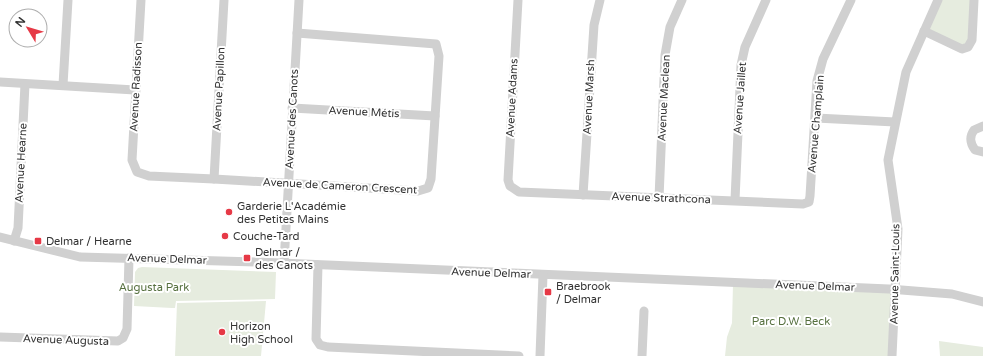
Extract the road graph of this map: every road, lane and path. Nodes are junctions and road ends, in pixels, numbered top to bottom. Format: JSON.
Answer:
{"nodes":[{"id":1,"x":68,"y":0,"type":"edge"},
{"id":2,"x":141,"y":0,"type":"edge"},
{"id":3,"x":224,"y":0,"type":"edge"},
{"id":4,"x":299,"y":0,"type":"edge"},
{"id":5,"x":518,"y":0,"type":"edge"},
{"id":6,"x":600,"y":0,"type":"edge"},
{"id":7,"x":682,"y":0,"type":"edge"},
{"id":8,"x":766,"y":0,"type":"edge"},
{"id":9,"x":851,"y":0,"type":"edge"},
{"id":10,"x":938,"y":0,"type":"edge"},
{"id":11,"x":974,"y":0,"type":"edge"},
{"id":12,"x":924,"y":31,"type":"junction"},
{"id":13,"x":297,"y":33,"type":"junction"},
{"id":14,"x":0,"y":82,"type":"edge"},
{"id":15,"x":25,"y":84,"type":"junction"},
{"id":16,"x":63,"y":85,"type":"junction"},
{"id":17,"x":135,"y":90,"type":"junction"},
{"id":18,"x":292,"y":108,"type":"junction"},
{"id":19,"x":435,"y":116,"type":"junction"},
{"id":20,"x":816,"y":118,"type":"junction"},
{"id":21,"x":895,"y":122,"type":"junction"},
{"id":22,"x":983,"y":126,"type":"edge"},
{"id":23,"x":983,"y":152,"type":"edge"},
{"id":24,"x":137,"y":172,"type":"joint"},
{"id":25,"x":214,"y":179,"type":"junction"},
{"id":26,"x":288,"y":183,"type":"junction"},
{"id":27,"x":519,"y":192,"type":"joint"},
{"id":28,"x":583,"y":195,"type":"junction"},
{"id":29,"x":659,"y":198,"type":"junction"},
{"id":30,"x":735,"y":200,"type":"junction"},
{"id":31,"x":804,"y":204,"type":"joint"},
{"id":32,"x":0,"y":237,"type":"edge"},
{"id":33,"x":14,"y":241,"type":"junction"},
{"id":34,"x":129,"y":258,"type":"junction"},
{"id":35,"x":284,"y":263,"type":"junction"},
{"id":36,"x":318,"y":265,"type":"junction"},
{"id":37,"x":543,"y":275,"type":"junction"},
{"id":38,"x":895,"y":290,"type":"junction"},
{"id":39,"x":983,"y":302,"type":"edge"},
{"id":40,"x":644,"y":311,"type":"dead end"},
{"id":41,"x":0,"y":337,"type":"edge"},
{"id":42,"x":519,"y":356,"type":"edge"},
{"id":43,"x":540,"y":356,"type":"edge"},
{"id":44,"x":642,"y":356,"type":"edge"},
{"id":45,"x":892,"y":356,"type":"edge"}],
"edges":[{"from":1,"to":16,"type":"street"},
{"from":2,"to":17,"type":"street","name":"Avenue Radisson"},
{"from":3,"to":25,"type":"street","name":"Avenue Papillon"},
{"from":4,"to":13,"type":"street","name":"Avenue des Canots"},
{"from":5,"to":27,"type":"street","name":"Avenue Adams"},
{"from":6,"to":28,"type":"street","name":"Avenue Marsh"},
{"from":7,"to":29,"type":"street","name":"Avenue Maclean"},
{"from":8,"to":30,"type":"street","name":"Avenue Jaillet"},
{"from":9,"to":20,"type":"street","name":"Avenue Champlain"},
{"from":10,"to":12,"type":"street","name":"Avenue Saint-Louis"},
{"from":11,"to":12,"type":"street"},
{"from":12,"to":21,"type":"street","name":"Avenue Saint-Louis"},
{"from":13,"to":18,"type":"street","name":"Avenue des Canots"},
{"from":13,"to":19,"type":"street","name":"Avenue de Cameron Crescent"},
{"from":14,"to":15,"type":"street"},
{"from":15,"to":16,"type":"street"},
{"from":15,"to":33,"type":"street","name":"Avenue Hearne"},
{"from":16,"to":17,"type":"street"},
{"from":17,"to":24,"type":"street","name":"Avenue Radisson"},
{"from":18,"to":19,"type":"street","name":"Avenue Métis"},
{"from":18,"to":26,"type":"street","name":"Avenue des Canots"},
{"from":19,"to":26,"type":"street","name":"Avenue de Cameron Crescent"},
{"from":20,"to":21,"type":"street"},
{"from":20,"to":31,"type":"street","name":"Avenue Champlain"},
{"from":21,"to":38,"type":"street","name":"Avenue Saint-Louis"},
{"from":22,"to":23,"type":"street"},
{"from":24,"to":25,"type":"street","name":"Avenue de Cameron Crescent"},
{"from":25,"to":26,"type":"street","name":"Avenue de Cameron Crescent"},
{"from":26,"to":35,"type":"street","name":"Avenue des Canots"},
{"from":27,"to":28,"type":"street","name":"Avenue Strathcona"},
{"from":28,"to":29,"type":"street","name":"Avenue Strathcona"},
{"from":29,"to":30,"type":"street","name":"Avenue Strathcona"},
{"from":30,"to":31,"type":"street","name":"Avenue Strathcona"},
{"from":32,"to":33,"type":"street","name":"Avenue Delmar"},
{"from":33,"to":34,"type":"street","name":"Avenue Delmar"},
{"from":34,"to":35,"type":"street","name":"Avenue Delmar"},
{"from":34,"to":41,"type":"street","name":"Avenue Augusta"},
{"from":35,"to":36,"type":"street","name":"Avenue Delmar"},
{"from":36,"to":37,"type":"street","name":"Avenue Delmar"},
{"from":36,"to":42,"type":"street"},
{"from":37,"to":38,"type":"street","name":"Avenue Delmar"},
{"from":37,"to":43,"type":"street"},
{"from":38,"to":39,"type":"street","name":"Avenue Delmar"},
{"from":38,"to":45,"type":"street","name":"Avenue Saint-Louis"},
{"from":40,"to":44,"type":"street"}]}
